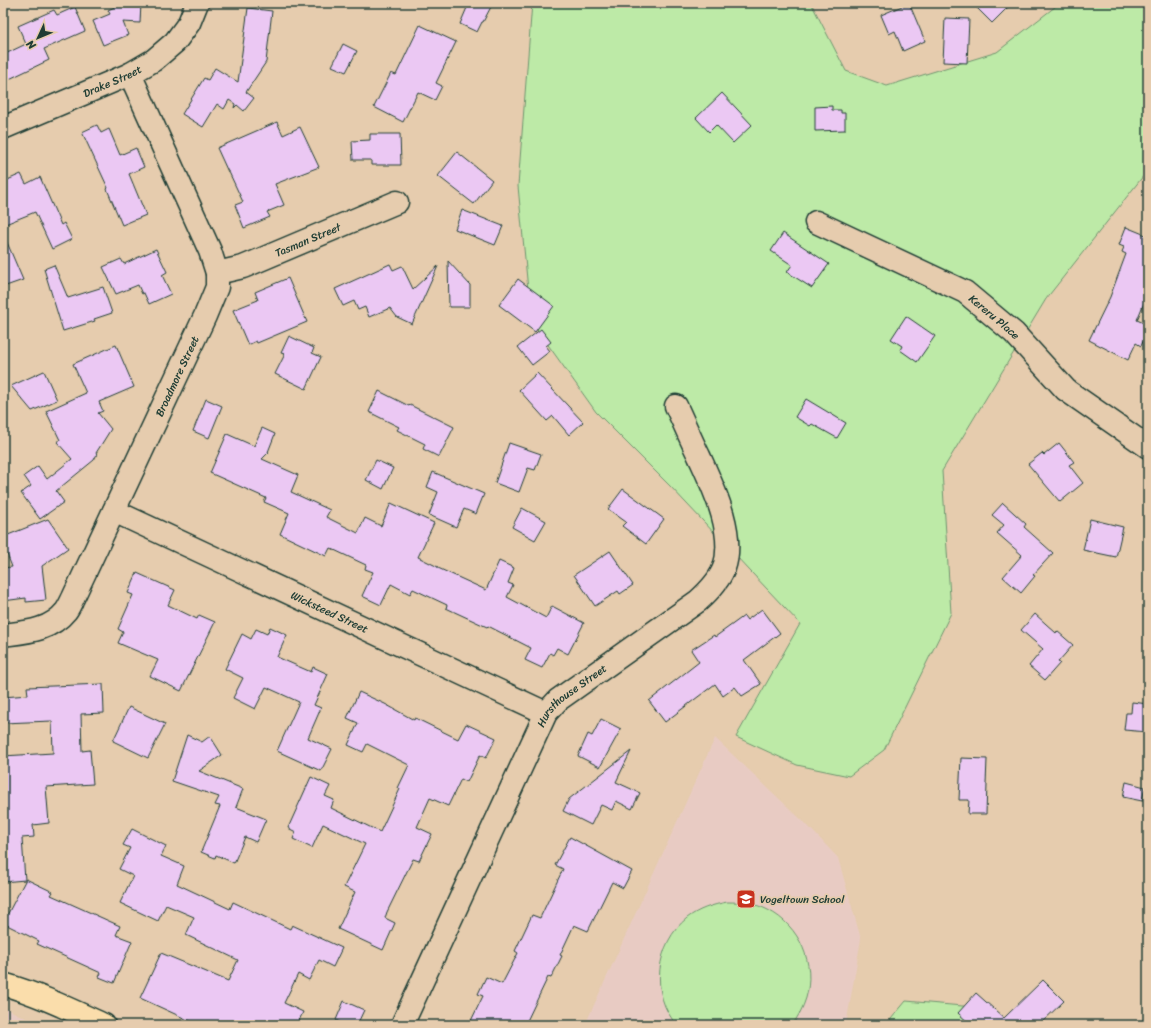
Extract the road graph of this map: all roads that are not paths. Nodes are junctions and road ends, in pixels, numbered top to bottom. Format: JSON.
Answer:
{"nodes":[{"id":1,"x":197,"y":3,"type":"edge"},
{"id":2,"x":130,"y":74,"type":"junction"},
{"id":3,"x":3,"y":128,"type":"edge"},
{"id":4,"x":396,"y":202,"type":"dead end"},
{"id":5,"x":816,"y":222,"type":"dead end"},
{"id":6,"x":217,"y":273,"type":"junction"},
{"id":7,"x":676,"y":406,"type":"dead end"},
{"id":8,"x":1148,"y":448,"type":"edge"},
{"id":9,"x":114,"y":511,"type":"junction"},
{"id":10,"x":3,"y":635,"type":"edge"},
{"id":11,"x":546,"y":712,"type":"junction"},
{"id":12,"x":3,"y":984,"type":"edge"},
{"id":13,"x":104,"y":1025,"type":"edge"},
{"id":14,"x":402,"y":1025,"type":"edge"}],
"edges":[{"from":1,"to":2,"type":"street","name":"Drake Street"},
{"from":2,"to":3,"type":"street","name":"Drake Street"},
{"from":2,"to":6,"type":"street","name":"Broadmore Street"},
{"from":4,"to":6,"type":"street","name":"Tasman Street"},
{"from":5,"to":8,"type":"street","name":"Kereru Place"},
{"from":6,"to":9,"type":"street","name":"Broadmore Street"},
{"from":7,"to":11,"type":"street","name":"Hursthouse Street"},
{"from":9,"to":10,"type":"street","name":"Broadmore Street"},
{"from":9,"to":11,"type":"street","name":"Wicksteed Street"},
{"from":11,"to":14,"type":"street","name":"Hursthouse Street"},
{"from":12,"to":13,"type":"main road"}]}
